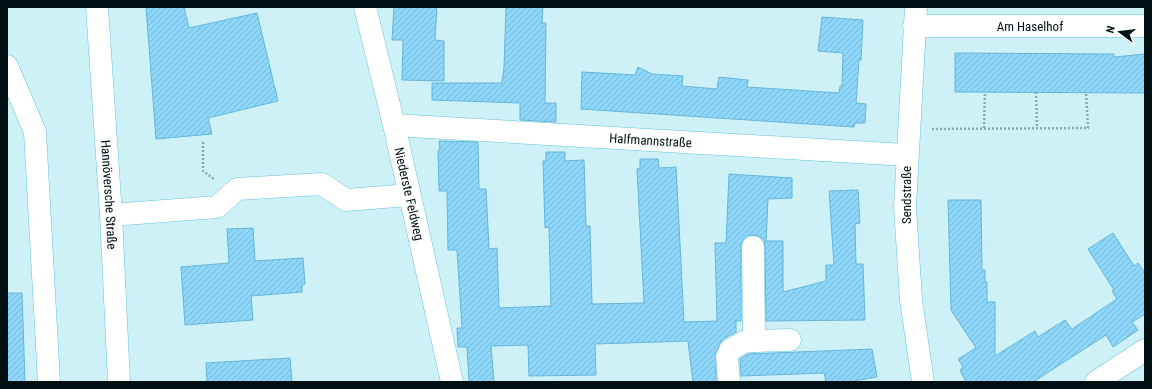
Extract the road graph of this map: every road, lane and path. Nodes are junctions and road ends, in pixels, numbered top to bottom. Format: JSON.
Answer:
{"nodes":[{"id":1,"x":98,"y":7,"type":"edge"},
{"id":2,"x":365,"y":7,"type":"edge"},
{"id":3,"x":915,"y":17,"type":"edge"},
{"id":4,"x":1145,"y":26,"type":"edge"},
{"id":5,"x":7,"y":66,"type":"edge"},
{"id":6,"x":985,"y":92,"type":"dead end"},
{"id":7,"x":1036,"y":92,"type":"dead end"},
{"id":8,"x":1086,"y":92,"type":"dead end"},
{"id":9,"x":394,"y":125,"type":"junction"},
{"id":10,"x":984,"y":128,"type":"junction"},
{"id":11,"x":1036,"y":128,"type":"junction"},
{"id":12,"x":938,"y":129,"type":"dead end"},
{"id":13,"x":906,"y":155,"type":"junction"},
{"id":14,"x":409,"y":195,"type":"junction"},
{"id":15,"x":111,"y":215,"type":"junction"},
{"id":16,"x":753,"y":247,"type":"dead end"},
{"id":17,"x":790,"y":340,"type":"dead end"},
{"id":18,"x":754,"y":341,"type":"junction"},
{"id":19,"x":1145,"y":350,"type":"edge"},
{"id":20,"x":49,"y":382,"type":"edge"},
{"id":21,"x":119,"y":382,"type":"edge"},
{"id":22,"x":452,"y":382,"type":"edge"},
{"id":23,"x":729,"y":382,"type":"edge"},
{"id":24,"x":923,"y":382,"type":"edge"},
{"id":25,"x":1096,"y":382,"type":"edge"}],
"edges":[{"from":1,"to":15,"type":"street","name":"Hannöversche Straße"},
{"from":2,"to":9,"type":"street","name":"Niederste Feldweg"},
{"from":3,"to":4,"type":"street","name":"Am Haselhof"},
{"from":3,"to":13,"type":"street","name":"Sendstraße"},
{"from":5,"to":20,"type":"street"},
{"from":6,"to":10,"type":"path"},
{"from":7,"to":11,"type":"path"},
{"from":8,"to":11,"type":"path"},
{"from":9,"to":13,"type":"street","name":"Halfmannstraße"},
{"from":9,"to":14,"type":"street","name":"Niederste Feldweg"},
{"from":10,"to":11,"type":"path"},
{"from":10,"to":12,"type":"path"},
{"from":13,"to":24,"type":"street","name":"Sendstraße"},
{"from":14,"to":15,"type":"street"},
{"from":14,"to":22,"type":"street","name":"Niederste Feldweg"},
{"from":15,"to":21,"type":"street","name":"Hannöversche Straße"},
{"from":16,"to":18,"type":"street"},
{"from":17,"to":18,"type":"street"},
{"from":18,"to":23,"type":"street"},
{"from":19,"to":25,"type":"street"}]}
